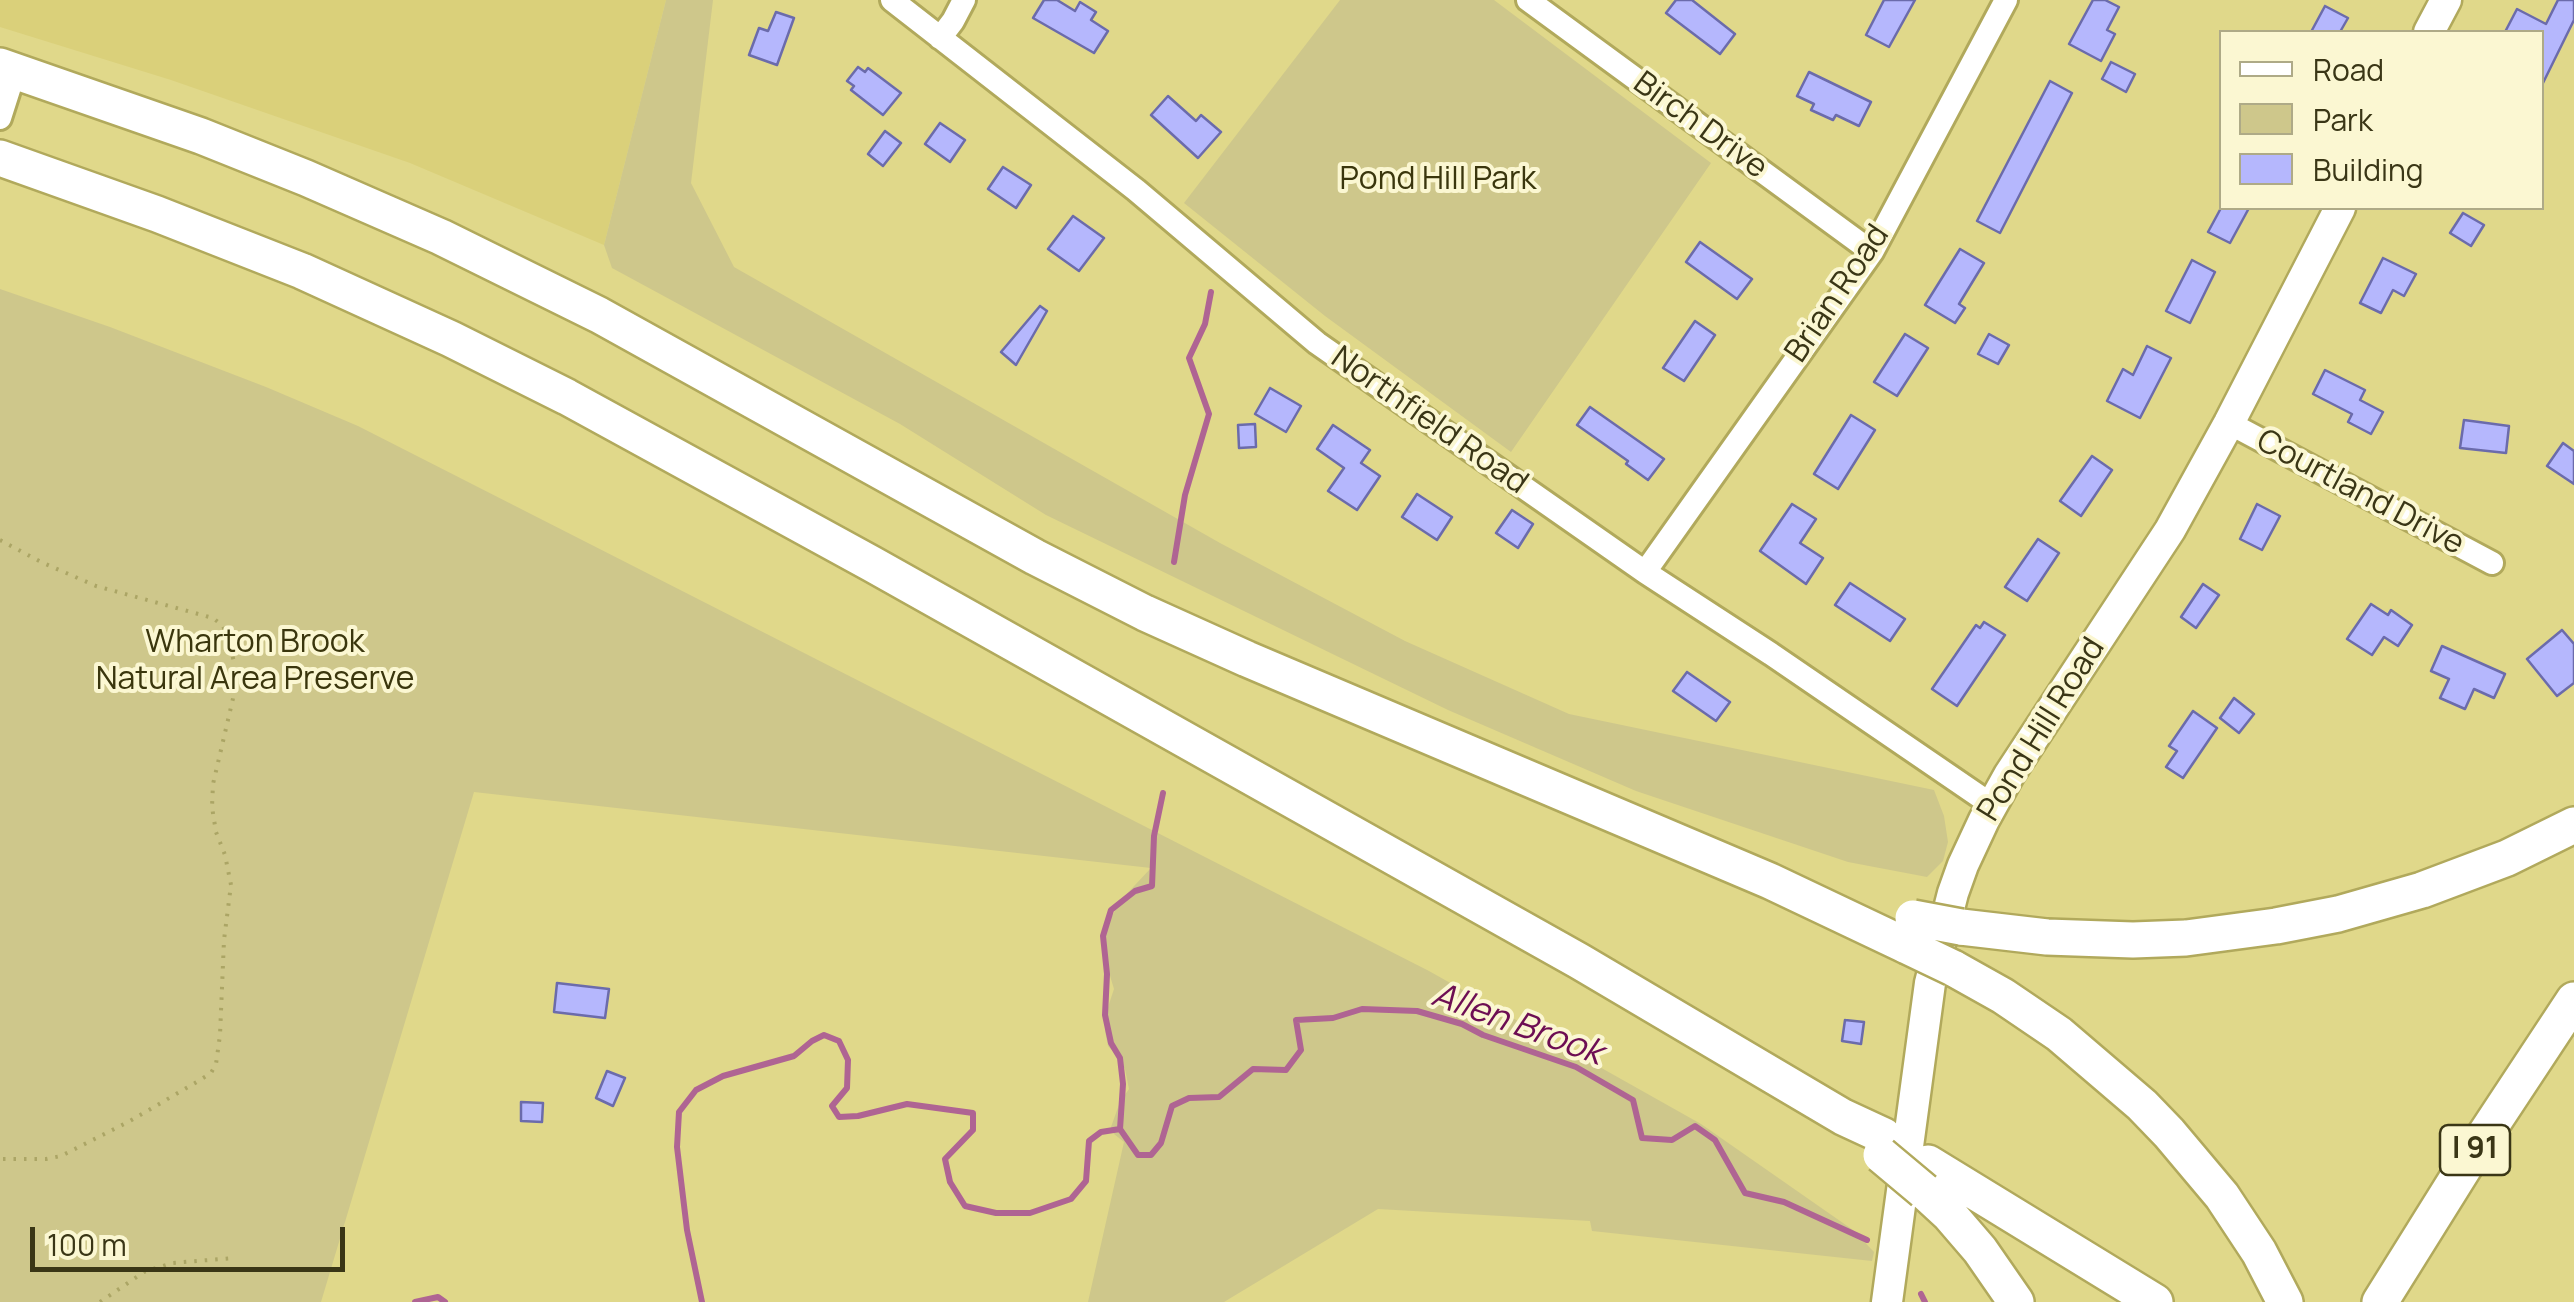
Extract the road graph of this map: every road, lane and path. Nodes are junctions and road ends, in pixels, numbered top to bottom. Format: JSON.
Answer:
{"nodes":[{"id":1,"x":892,"y":0,"type":"edge"},
{"id":2,"x":964,"y":0,"type":"edge"},
{"id":3,"x":1528,"y":0,"type":"edge"},
{"id":4,"x":2006,"y":0,"type":"edge"},
{"id":5,"x":2446,"y":0,"type":"edge"},
{"id":6,"x":2430,"y":30,"type":"edge"},
{"id":7,"x":940,"y":38,"type":"junction"},
{"id":8,"x":8,"y":68,"type":"edge"},
{"id":9,"x":0,"y":118,"type":"edge"},
{"id":10,"x":0,"y":158,"type":"edge"},
{"id":11,"x":2339,"y":210,"type":"edge"},
{"id":12,"x":1872,"y":252,"type":"junction"},
{"id":13,"x":2229,"y":424,"type":"junction"},
{"id":14,"x":0,"y":540,"type":"edge"},
{"id":15,"x":2492,"y":563,"type":"dead end"},
{"id":16,"x":1645,"y":572,"type":"junction"},
{"id":17,"x":1992,"y":805,"type":"junction"},
{"id":18,"x":2574,"y":826,"type":"edge"},
{"id":19,"x":1910,"y":932,"type":"junction"},
{"id":20,"x":2574,"y":1000,"type":"edge"},
{"id":21,"x":0,"y":1158,"type":"edge"},
{"id":22,"x":1926,"y":1177,"type":"junction"},
{"id":23,"x":234,"y":1258,"type":"dead end"},
{"id":24,"x":2282,"y":1294,"type":"edge"},
{"id":25,"x":100,"y":1302,"type":"edge"},
{"id":26,"x":1887,"y":1302,"type":"edge"},
{"id":27,"x":2016,"y":1302,"type":"edge"},
{"id":28,"x":2155,"y":1302,"type":"edge"},
{"id":29,"x":2380,"y":1302,"type":"edge"}],
"edges":[{"from":1,"to":7,"type":"street","name":"Northfield Road"},
{"from":2,"to":7,"type":"street"},
{"from":3,"to":12,"type":"street","name":"Birch Drive"},
{"from":4,"to":12,"type":"street","name":"Brian Road"},
{"from":5,"to":6,"type":"main road"},
{"from":7,"to":16,"type":"street","name":"Northfield Road"},
{"from":8,"to":9,"type":"street"},
{"from":8,"to":19,"type":"highway"},
{"from":10,"to":22,"type":"highway","bridge":true},
{"from":11,"to":13,"type":"main road","name":"Pond Hill Road"},
{"from":12,"to":16,"type":"street","name":"Brian Road"},
{"from":13,"to":15,"type":"street","name":"Courtland Drive"},
{"from":13,"to":17,"type":"main road","name":"Pond Hill Road"},
{"from":14,"to":21,"type":"path"},
{"from":16,"to":17,"type":"street","name":"Northfield Road"},
{"from":17,"to":26,"type":"main road","name":"Pond Hill Road"},
{"from":18,"to":19,"type":"highway","bridge":true},
{"from":19,"to":24,"type":"highway","bridge":true},
{"from":20,"to":29,"type":"highway","number":"I 91"},
{"from":22,"to":27,"type":"highway"},
{"from":22,"to":28,"type":"highway"},
{"from":23,"to":25,"type":"path"}]}
